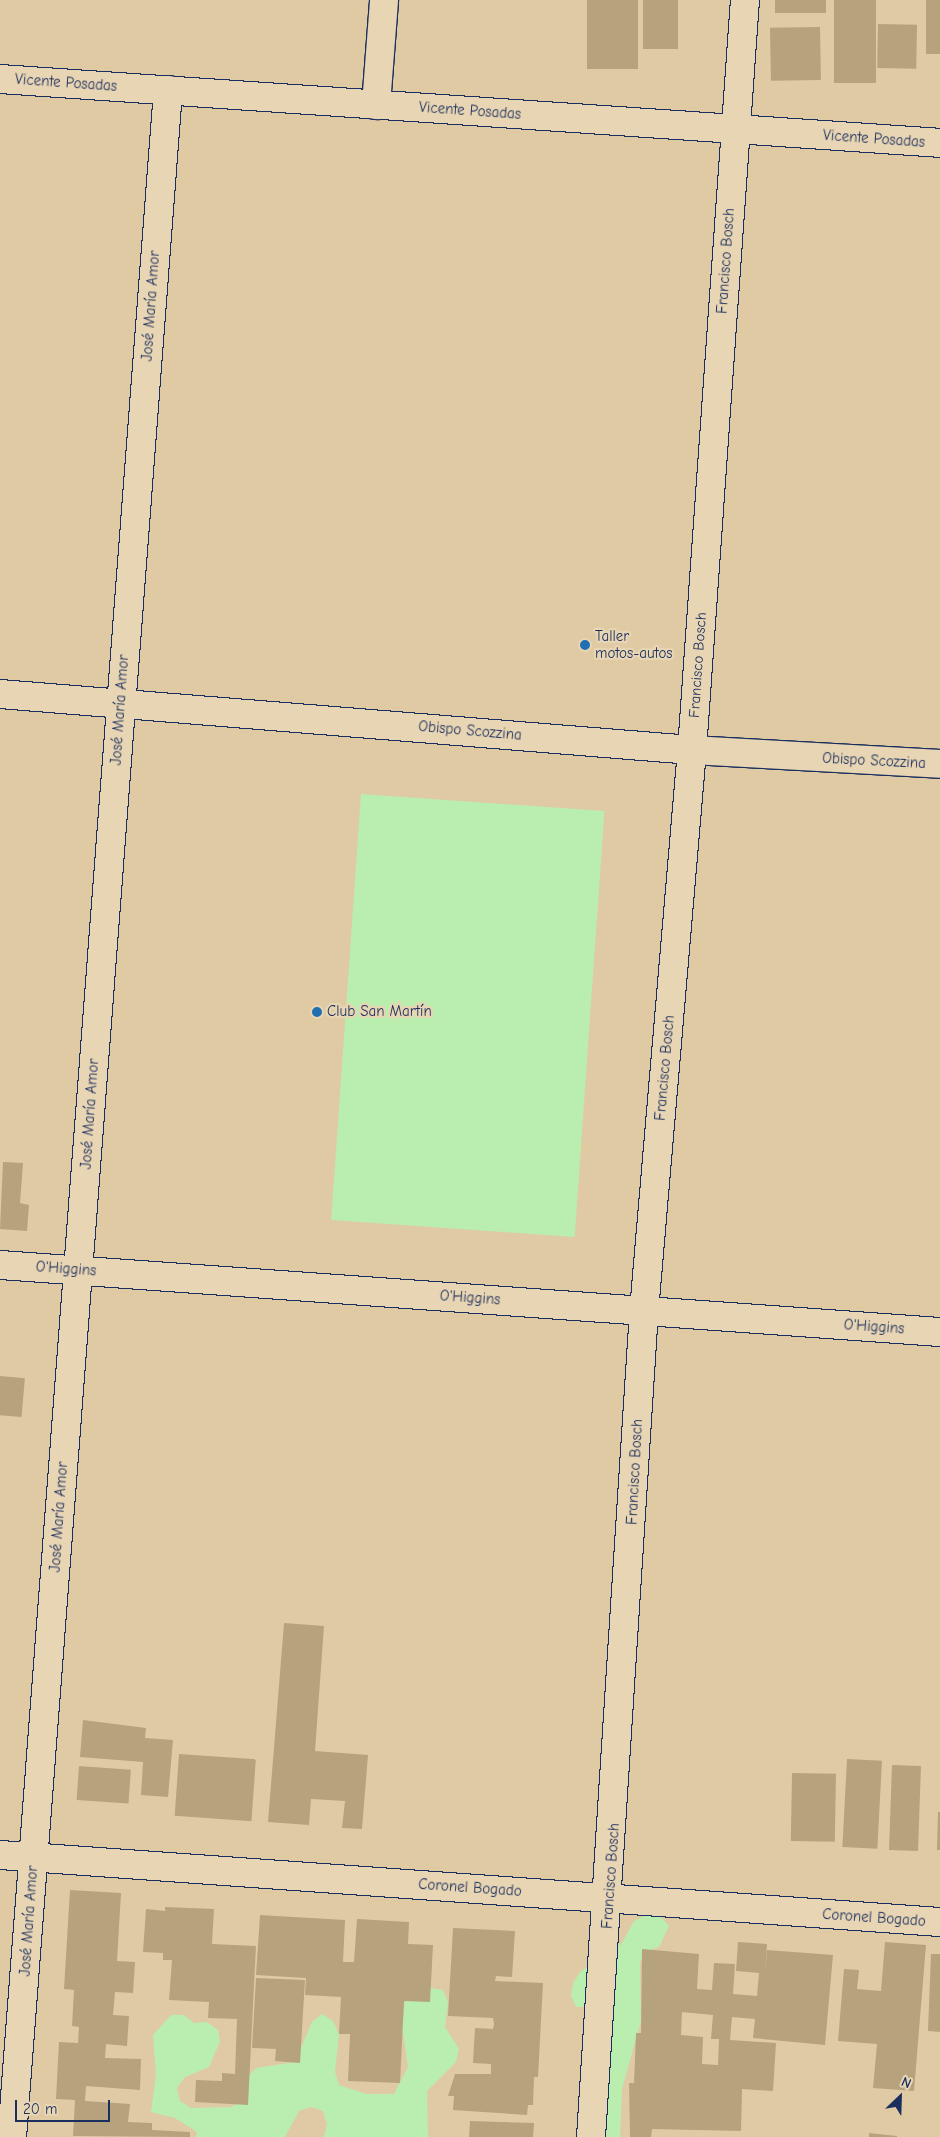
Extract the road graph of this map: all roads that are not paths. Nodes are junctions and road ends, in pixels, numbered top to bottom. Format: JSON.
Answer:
{"nodes":[{"id":1,"x":384,"y":0,"type":"edge"},
{"id":2,"x":745,"y":0,"type":"edge"},
{"id":3,"x":0,"y":79,"type":"edge"},
{"id":4,"x":168,"y":90,"type":"junction"},
{"id":5,"x":376,"y":105,"type":"junction"},
{"id":6,"x":735,"y":129,"type":"junction"},
{"id":7,"x":940,"y":144,"type":"edge"},
{"id":8,"x":0,"y":694,"type":"edge"},
{"id":9,"x":121,"y":703,"type":"junction"},
{"id":10,"x":692,"y":750,"type":"junction"},
{"id":11,"x":940,"y":764,"type":"edge"},
{"id":12,"x":0,"y":1265,"type":"edge"},
{"id":13,"x":78,"y":1270,"type":"junction"},
{"id":14,"x":644,"y":1311,"type":"junction"},
{"id":15,"x":940,"y":1332,"type":"edge"},
{"id":16,"x":0,"y":1855,"type":"edge"},
{"id":17,"x":34,"y":1857,"type":"junction"},
{"id":18,"x":610,"y":1898,"type":"junction"},
{"id":19,"x":940,"y":1922,"type":"edge"},
{"id":20,"x":12,"y":2137,"type":"edge"},
{"id":21,"x":591,"y":2137,"type":"edge"}],
"edges":[{"from":1,"to":5,"type":"street"},
{"from":2,"to":6,"type":"street","name":"Francisco Bosch"},
{"from":3,"to":4,"type":"street","name":"Vicente Posadas"},
{"from":4,"to":5,"type":"street","name":"Vicente Posadas"},
{"from":4,"to":9,"type":"street","name":"José María Amor"},
{"from":5,"to":6,"type":"street","name":"Vicente Posadas"},
{"from":6,"to":7,"type":"street","name":"Vicente Posadas"},
{"from":6,"to":10,"type":"street","name":"Francisco Bosch"},
{"from":8,"to":9,"type":"street","name":"Obispo Scozzina"},
{"from":9,"to":10,"type":"street","name":"Obispo Scozzina"},
{"from":9,"to":13,"type":"street","name":"José María Amor"},
{"from":10,"to":11,"type":"street","name":"Obispo Scozzina"},
{"from":10,"to":14,"type":"street","name":"Francisco Bosch"},
{"from":12,"to":13,"type":"street","name":"O'Higgins"},
{"from":13,"to":14,"type":"street","name":"O'Higgins"},
{"from":13,"to":17,"type":"street","name":"José María Amor"},
{"from":14,"to":15,"type":"street","name":"O'Higgins"},
{"from":14,"to":18,"type":"street","name":"Francisco Bosch"},
{"from":16,"to":17,"type":"street","name":"Coronel Bogado"},
{"from":17,"to":18,"type":"street","name":"Coronel Bogado"},
{"from":17,"to":20,"type":"street","name":"José María Amor"},
{"from":18,"to":19,"type":"street","name":"Coronel Bogado"},
{"from":18,"to":21,"type":"street","name":"Francisco Bosch"}]}
